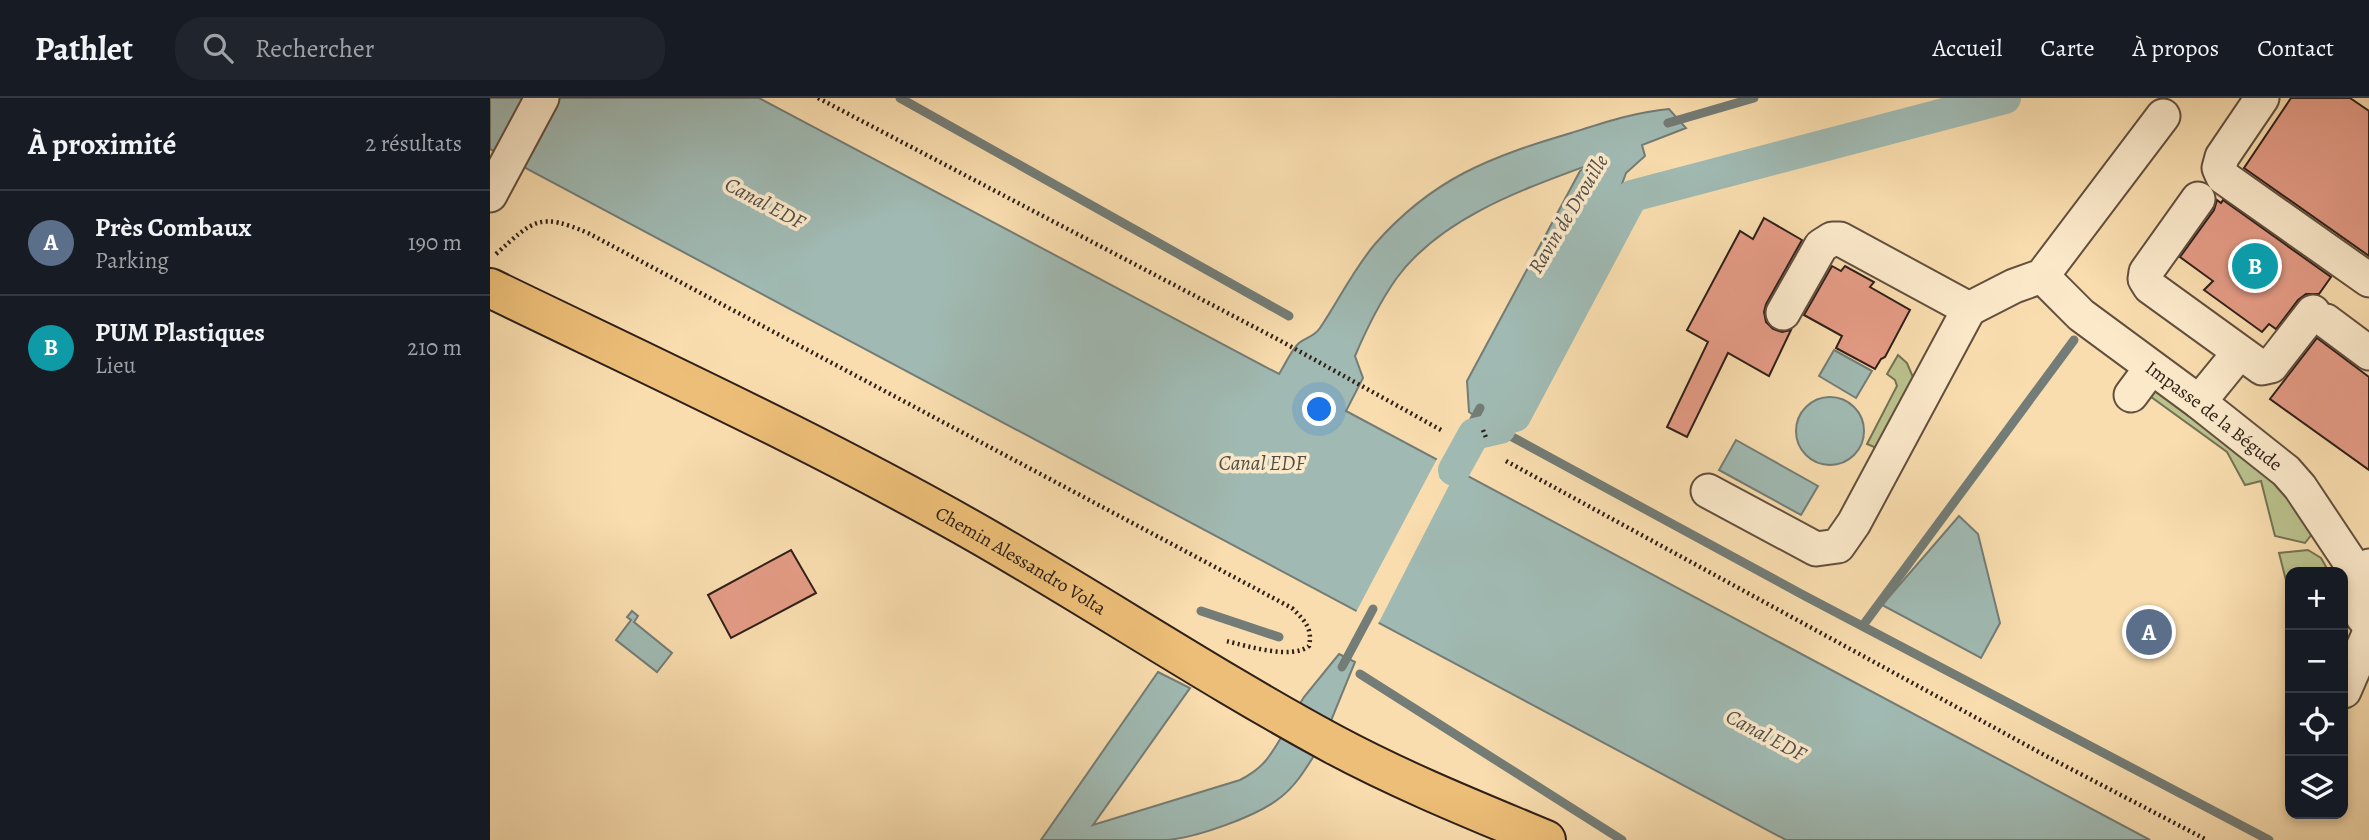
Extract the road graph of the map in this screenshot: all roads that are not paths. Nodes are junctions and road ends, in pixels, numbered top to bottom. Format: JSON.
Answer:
{"nodes":[{"id":1,"x":542,"y":98,"type":"edge"},
{"id":2,"x":2262,"y":98,"type":"edge"},
{"id":3,"x":2163,"y":116,"type":"dead end"},
{"id":4,"x":490,"y":195,"type":"edge"},
{"id":5,"x":2198,"y":198,"type":"dead end"},
{"id":6,"x":2042,"y":276,"type":"junction"},
{"id":7,"x":2369,"y":280,"type":"edge"},
{"id":8,"x":490,"y":288,"type":"edge"},
{"id":9,"x":1969,"y":309,"type":"junction"},
{"id":10,"x":1783,"y":313,"type":"dead end"},
{"id":11,"x":2239,"y":353,"type":"junction"},
{"id":12,"x":2369,"y":353,"type":"edge"},
{"id":13,"x":2151,"y":368,"type":"junction"},
{"id":14,"x":2131,"y":396,"type":"dead end"},
{"id":15,"x":2199,"y":402,"type":"junction"},
{"id":16,"x":1708,"y":491,"type":"dead end"},
{"id":17,"x":2364,"y":572,"type":"edge"},
{"id":18,"x":2369,"y":624,"type":"edge"},
{"id":19,"x":2369,"y":635,"type":"edge"},
{"id":20,"x":2348,"y":682,"type":"edge"},
{"id":21,"x":1546,"y":840,"type":"edge"}],
"edges":[{"from":1,"to":4,"type":"street"},
{"from":2,"to":7,"type":"street"},
{"from":3,"to":6,"type":"street"},
{"from":5,"to":11,"type":"street"},
{"from":6,"to":9,"type":"street"},
{"from":6,"to":13,"type":"street","name":"Impasse de la Bégude"},
{"from":8,"to":21,"type":"main road","name":"Chemin Alessandro Volta"},
{"from":9,"to":10,"type":"street"},
{"from":9,"to":16,"type":"street"},
{"from":11,"to":12,"type":"street"},
{"from":11,"to":15,"type":"street"},
{"from":13,"to":14,"type":"street"},
{"from":13,"to":15,"type":"street","name":"Impasse de la Bégude"},
{"from":15,"to":17,"type":"street","name":"Impasse de la Bégude"},
{"from":17,"to":18,"type":"street"},
{"from":19,"to":20,"type":"street"}]}
